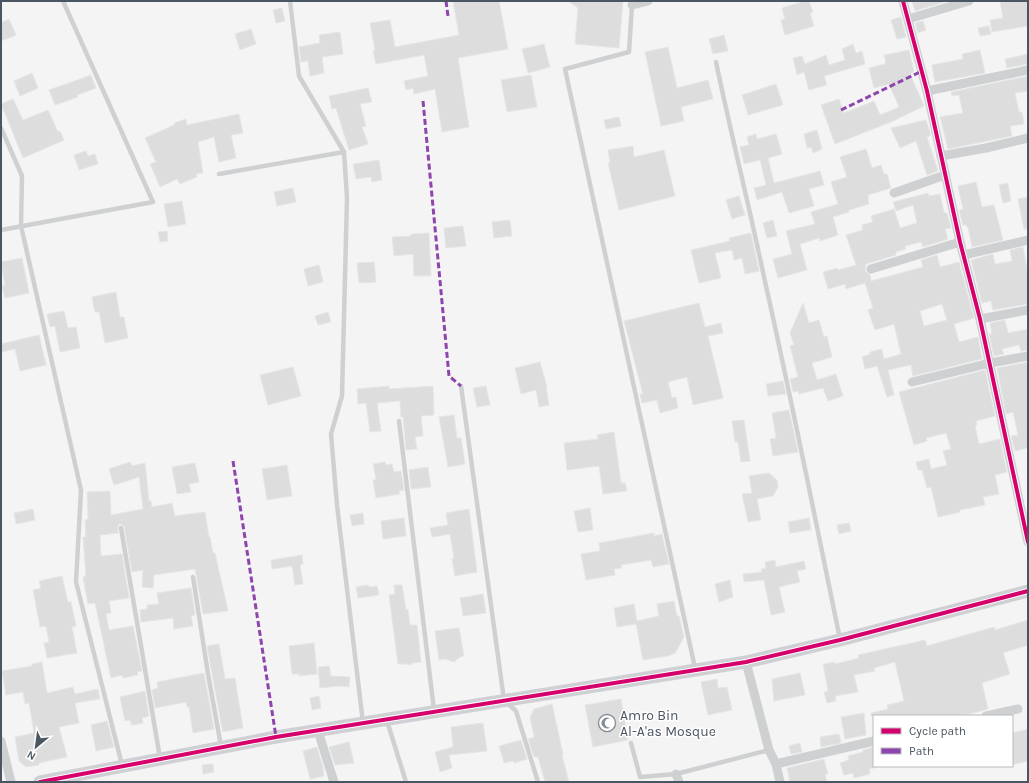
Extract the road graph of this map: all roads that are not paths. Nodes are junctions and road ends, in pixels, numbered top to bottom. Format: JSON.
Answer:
{"nodes":[{"id":1,"x":63,"y":1,"type":"edge"},
{"id":2,"x":290,"y":1,"type":"edge"},
{"id":3,"x":648,"y":1,"type":"edge"},
{"id":4,"x":903,"y":1,"type":"edge"},
{"id":5,"x":969,"y":1,"type":"edge"},
{"id":6,"x":633,"y":3,"type":"edge"},
{"id":7,"x":908,"y":19,"type":"junction"},
{"id":8,"x":716,"y":62,"type":"dead end"},
{"id":9,"x":1028,"y":70,"type":"edge"},
{"id":10,"x":927,"y":91,"type":"junction"},
{"id":11,"x":1,"y":128,"type":"edge"},
{"id":12,"x":1028,"y":138,"type":"edge"},
{"id":13,"x":344,"y":152,"type":"junction"},
{"id":14,"x":941,"y":156,"type":"junction"},
{"id":15,"x":219,"y":174,"type":"dead end"},
{"id":16,"x":945,"y":175,"type":"junction"},
{"id":17,"x":894,"y":193,"type":"dead end"},
{"id":18,"x":21,"y":226,"type":"junction"},
{"id":19,"x":1,"y":230,"type":"edge"},
{"id":20,"x":1028,"y":240,"type":"edge"},
{"id":21,"x":960,"y":242,"type":"junction"},
{"id":22,"x":964,"y":254,"type":"junction"},
{"id":23,"x":871,"y":269,"type":"dead end"},
{"id":24,"x":1028,"y":310,"type":"edge"},
{"id":25,"x":980,"y":319,"type":"junction"},
{"id":26,"x":1028,"y":356,"type":"edge"},
{"id":27,"x":990,"y":364,"type":"junction"},
{"id":28,"x":912,"y":382,"type":"dead end"},
{"id":29,"x":461,"y":386,"type":"dead end"},
{"id":30,"x":399,"y":421,"type":"dead end"},
{"id":31,"x":120,"y":528,"type":"dead end"},
{"id":32,"x":1028,"y":542,"type":"edge"},
{"id":33,"x":193,"y":577,"type":"dead end"},
{"id":34,"x":1028,"y":591,"type":"edge"},
{"id":35,"x":840,"y":640,"type":"junction"},
{"id":36,"x":746,"y":662,"type":"junction"},
{"id":37,"x":695,"y":670,"type":"junction"},
{"id":38,"x":504,"y":700,"type":"junction"},
{"id":39,"x":1018,"y":709,"type":"dead end"},
{"id":40,"x":434,"y":712,"type":"junction"},
{"id":41,"x":991,"y":715,"type":"edge"},
{"id":42,"x":387,"y":720,"type":"junction"},
{"id":43,"x":363,"y":723,"type":"junction"},
{"id":44,"x":318,"y":731,"type":"junction"},
{"id":45,"x":1,"y":741,"type":"edge"},
{"id":46,"x":873,"y":742,"type":"edge"},
{"id":47,"x":631,"y":743,"type":"dead end"},
{"id":48,"x":221,"y":748,"type":"junction"},
{"id":49,"x":769,"y":750,"type":"junction"},
{"id":50,"x":160,"y":758,"type":"junction"},
{"id":51,"x":776,"y":764,"type":"junction"},
{"id":52,"x":122,"y":766,"type":"junction"},
{"id":53,"x":678,"y":778,"type":"edge"},
{"id":54,"x":11,"y":782,"type":"edge"},
{"id":55,"x":40,"y":782,"type":"edge"},
{"id":56,"x":334,"y":782,"type":"edge"},
{"id":57,"x":406,"y":782,"type":"edge"},
{"id":58,"x":538,"y":782,"type":"edge"},
{"id":59,"x":780,"y":782,"type":"edge"}],
"edges":[{"from":1,"to":18,"type":"lane"},
{"from":2,"to":13,"type":"lane"},
{"from":3,"to":6,"type":"street"},
{"from":4,"to":7,"type":"street"},
{"from":5,"to":7,"type":"street"},
{"from":6,"to":37,"type":"lane"},
{"from":7,"to":10,"type":"street"},
{"from":8,"to":35,"type":"lane"},
{"from":9,"to":10,"type":"street"},
{"from":10,"to":14,"type":"street"},
{"from":11,"to":18,"type":"lane"},
{"from":12,"to":14,"type":"street"},
{"from":13,"to":15,"type":"lane"},
{"from":13,"to":43,"type":"lane"},
{"from":14,"to":16,"type":"street"},
{"from":16,"to":17,"type":"street"},
{"from":16,"to":21,"type":"street"},
{"from":18,"to":19,"type":"lane"},
{"from":18,"to":52,"type":"lane"},
{"from":20,"to":22,"type":"street"},
{"from":21,"to":22,"type":"street"},
{"from":21,"to":23,"type":"street"},
{"from":22,"to":25,"type":"street"},
{"from":24,"to":25,"type":"street"},
{"from":25,"to":27,"type":"street"},
{"from":26,"to":27,"type":"street"},
{"from":27,"to":28,"type":"street"},
{"from":27,"to":32,"type":"street"},
{"from":29,"to":38,"type":"lane"},
{"from":30,"to":40,"type":"lane"},
{"from":31,"to":50,"type":"lane"},
{"from":33,"to":48,"type":"lane"},
{"from":34,"to":35,"type":"street"},
{"from":35,"to":36,"type":"street"},
{"from":36,"to":37,"type":"street"},
{"from":36,"to":49,"type":"street"},
{"from":37,"to":38,"type":"street"},
{"from":38,"to":40,"type":"street"},
{"from":38,"to":58,"type":"lane"},
{"from":39,"to":41,"type":"street"},
{"from":40,"to":42,"type":"street"},
{"from":42,"to":43,"type":"street"},
{"from":42,"to":57,"type":"lane"},
{"from":43,"to":44,"type":"street"},
{"from":44,"to":48,"type":"street"},
{"from":44,"to":56,"type":"street"},
{"from":45,"to":54,"type":"street"},
{"from":46,"to":51,"type":"street"},
{"from":47,"to":53,"type":"lane"},
{"from":48,"to":50,"type":"street"},
{"from":49,"to":51,"type":"street"},
{"from":49,"to":53,"type":"lane"},
{"from":50,"to":52,"type":"street"},
{"from":51,"to":59,"type":"street"},
{"from":52,"to":55,"type":"street"}]}
